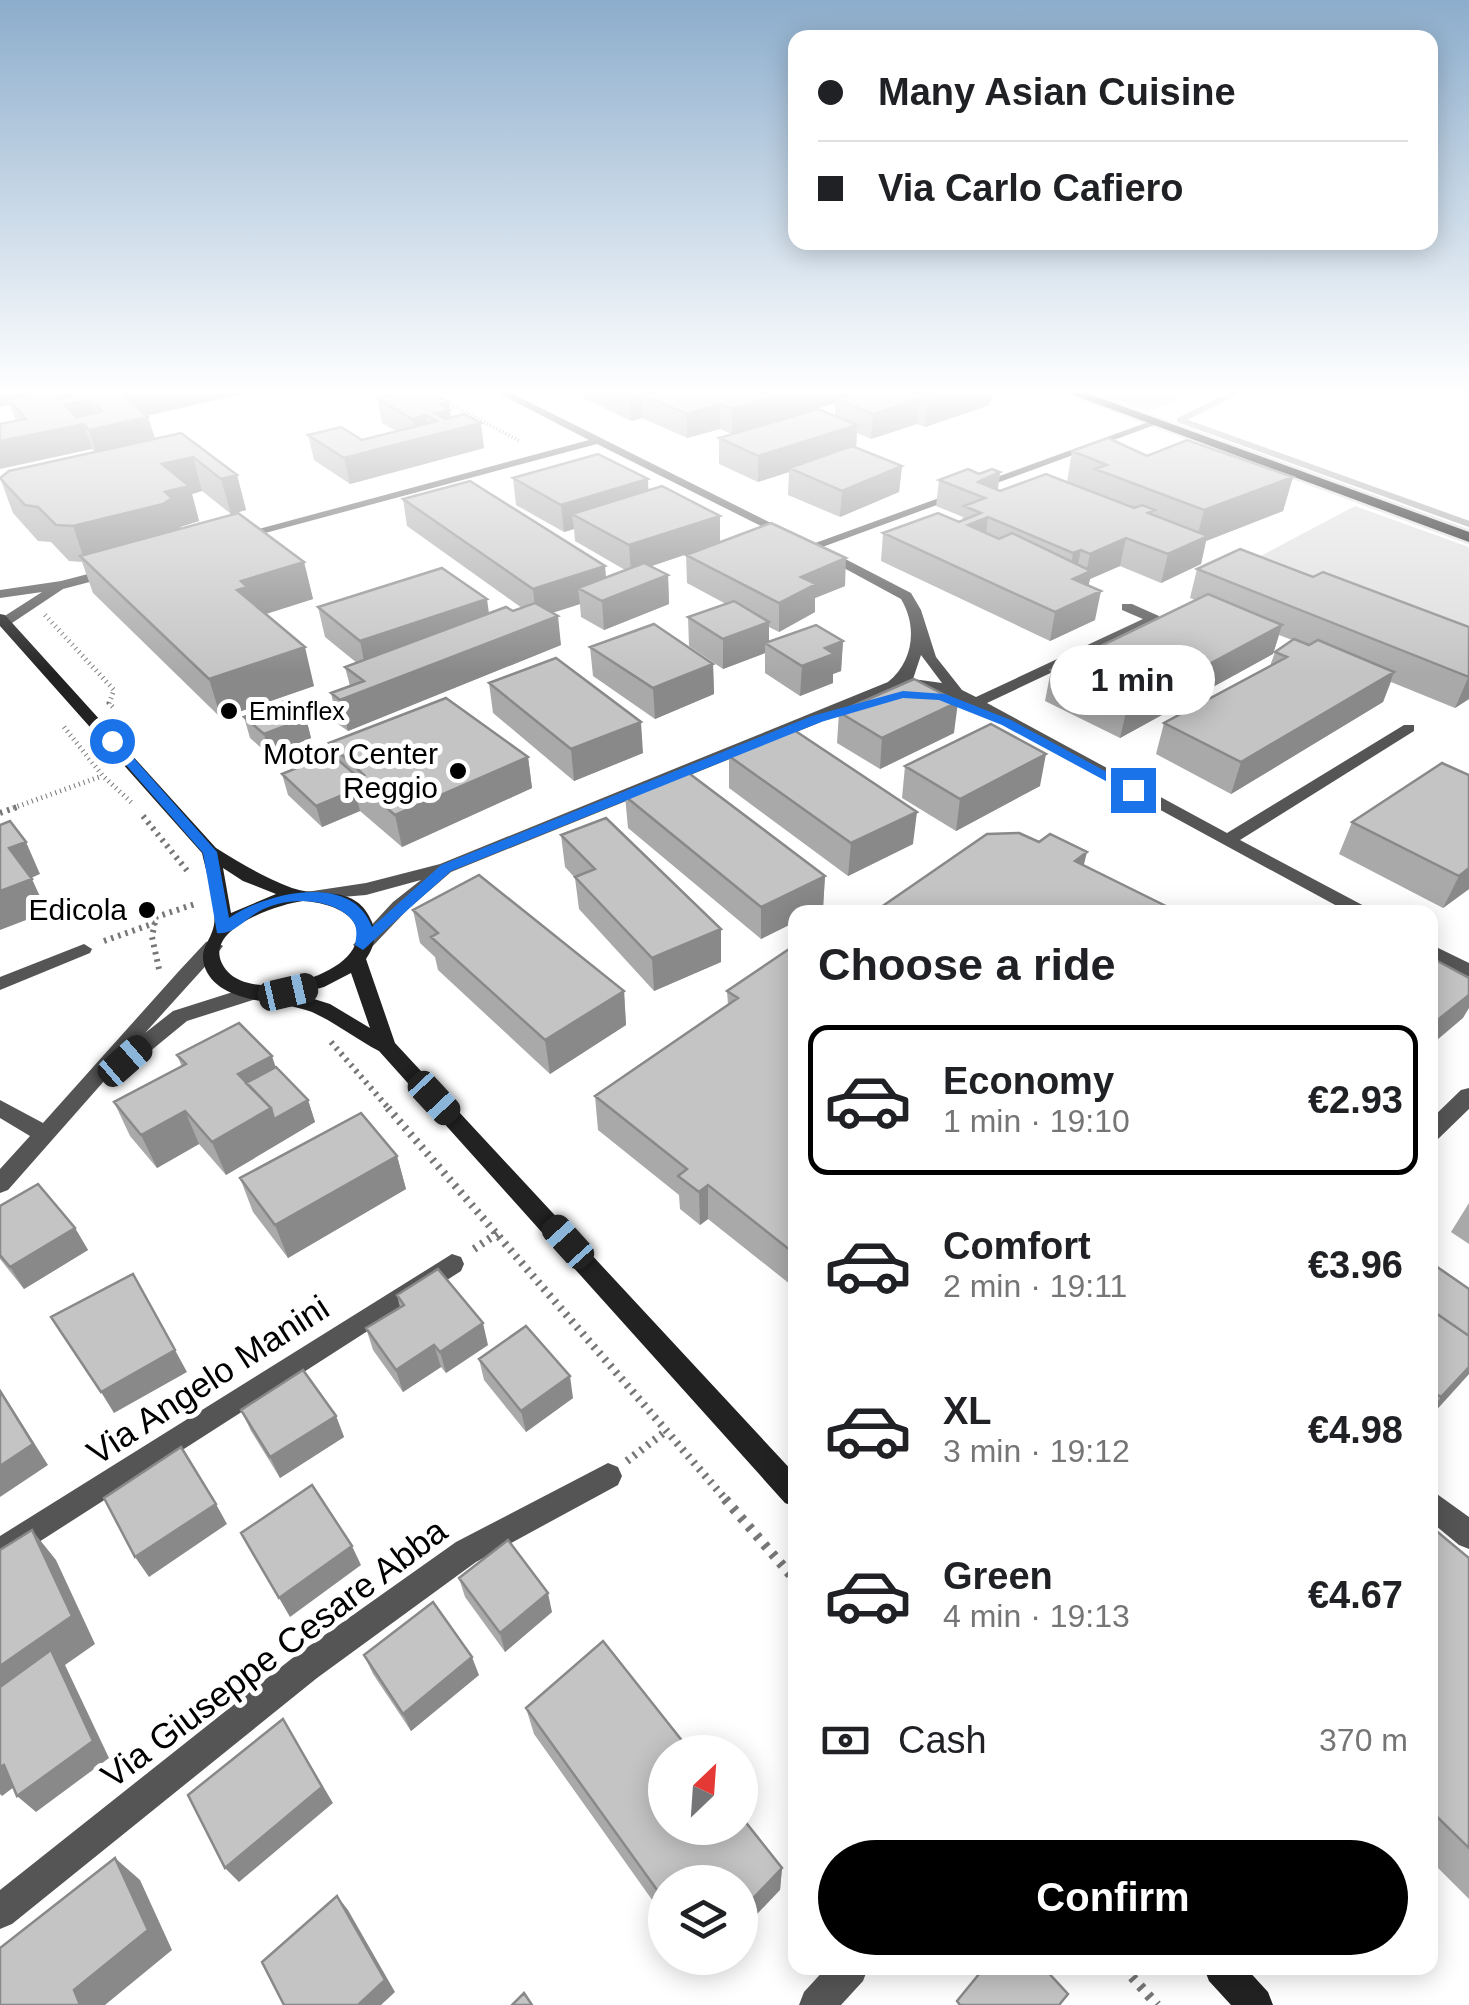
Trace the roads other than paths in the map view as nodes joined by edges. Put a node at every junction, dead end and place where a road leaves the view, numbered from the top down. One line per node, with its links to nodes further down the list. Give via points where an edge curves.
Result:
1 (425, 487): 6 (street)
2 (690, 487): 7 (street)
3 (978, 487): 7 (street)
4 (1330, 487): 5 (main road)
5 (1469, 537)
6 (229, 539)
7 (813, 546): 13 (street, via 906,596)
8 (118, 570): 9 (street)
9 (62, 585): 10 (street); 12 (street)
10 (0, 594)
11 (1127, 607): 16 (street, via 1154,620)
12 (2, 620): 21 (main road)
13 (920, 636): 14 (street, via 907,676); 15 (street)
14 (895, 683): 15 (street, via 928,682); 17 (street)
15 (956, 691): 16 (street)
16 (976, 702): 18 (street)
17 (816, 719): 18 (street, via 914,694 941,696); 22 (street)
18 (1006, 722): 20 (street)
19 (1409, 728): 20 (street)
20 (1228, 840): 24 (street)
21 (210, 852): 23 (main road, via 249,877); 25 (main road, via 220,890)
22 (446, 868): 23 (street); 27 (street)
23 (305, 896): 25 (main road, via 255,907); 27 (main road, via 333,899 361,917 366,930)
24 (1348, 905)
25 (218, 938): 31 (main road, via 212,957 219,975); 34 (street)
26 (84, 949): 30 (lane)
27 (360, 951): 31 (main road, via 328,979 288,992); 32 (main road)
28 (1438, 954): 29 (street)
29 (1469, 971)
30 (0, 984)
31 (261, 992): 32 (main road, via 328,1011); 34 (street, via 180,1016)
32 (386, 1046): 41 (main road)
33 (1469, 1096): 36 (street)
34 (80, 1100): 37 (street)
35 (0, 1108): 37 (street)
36 (1438, 1126)
37 (46, 1135): 38 (street)
38 (0, 1184)
39 (452, 1264): 44 (street, Via Angelo Manini)
40 (608, 1476): 45 (street, Via Giuseppe Cesare Abba, via 466,1552 306,1667)
41 (788, 1486)
42 (1438, 1510): 43 (street)
43 (1469, 1534)
44 (0, 1553)
45 (0, 1912)
46 (844, 1975): 49 (street)
47 (1228, 1975): 48 (main road)
48 (1251, 2003)
49 (817, 2005)

